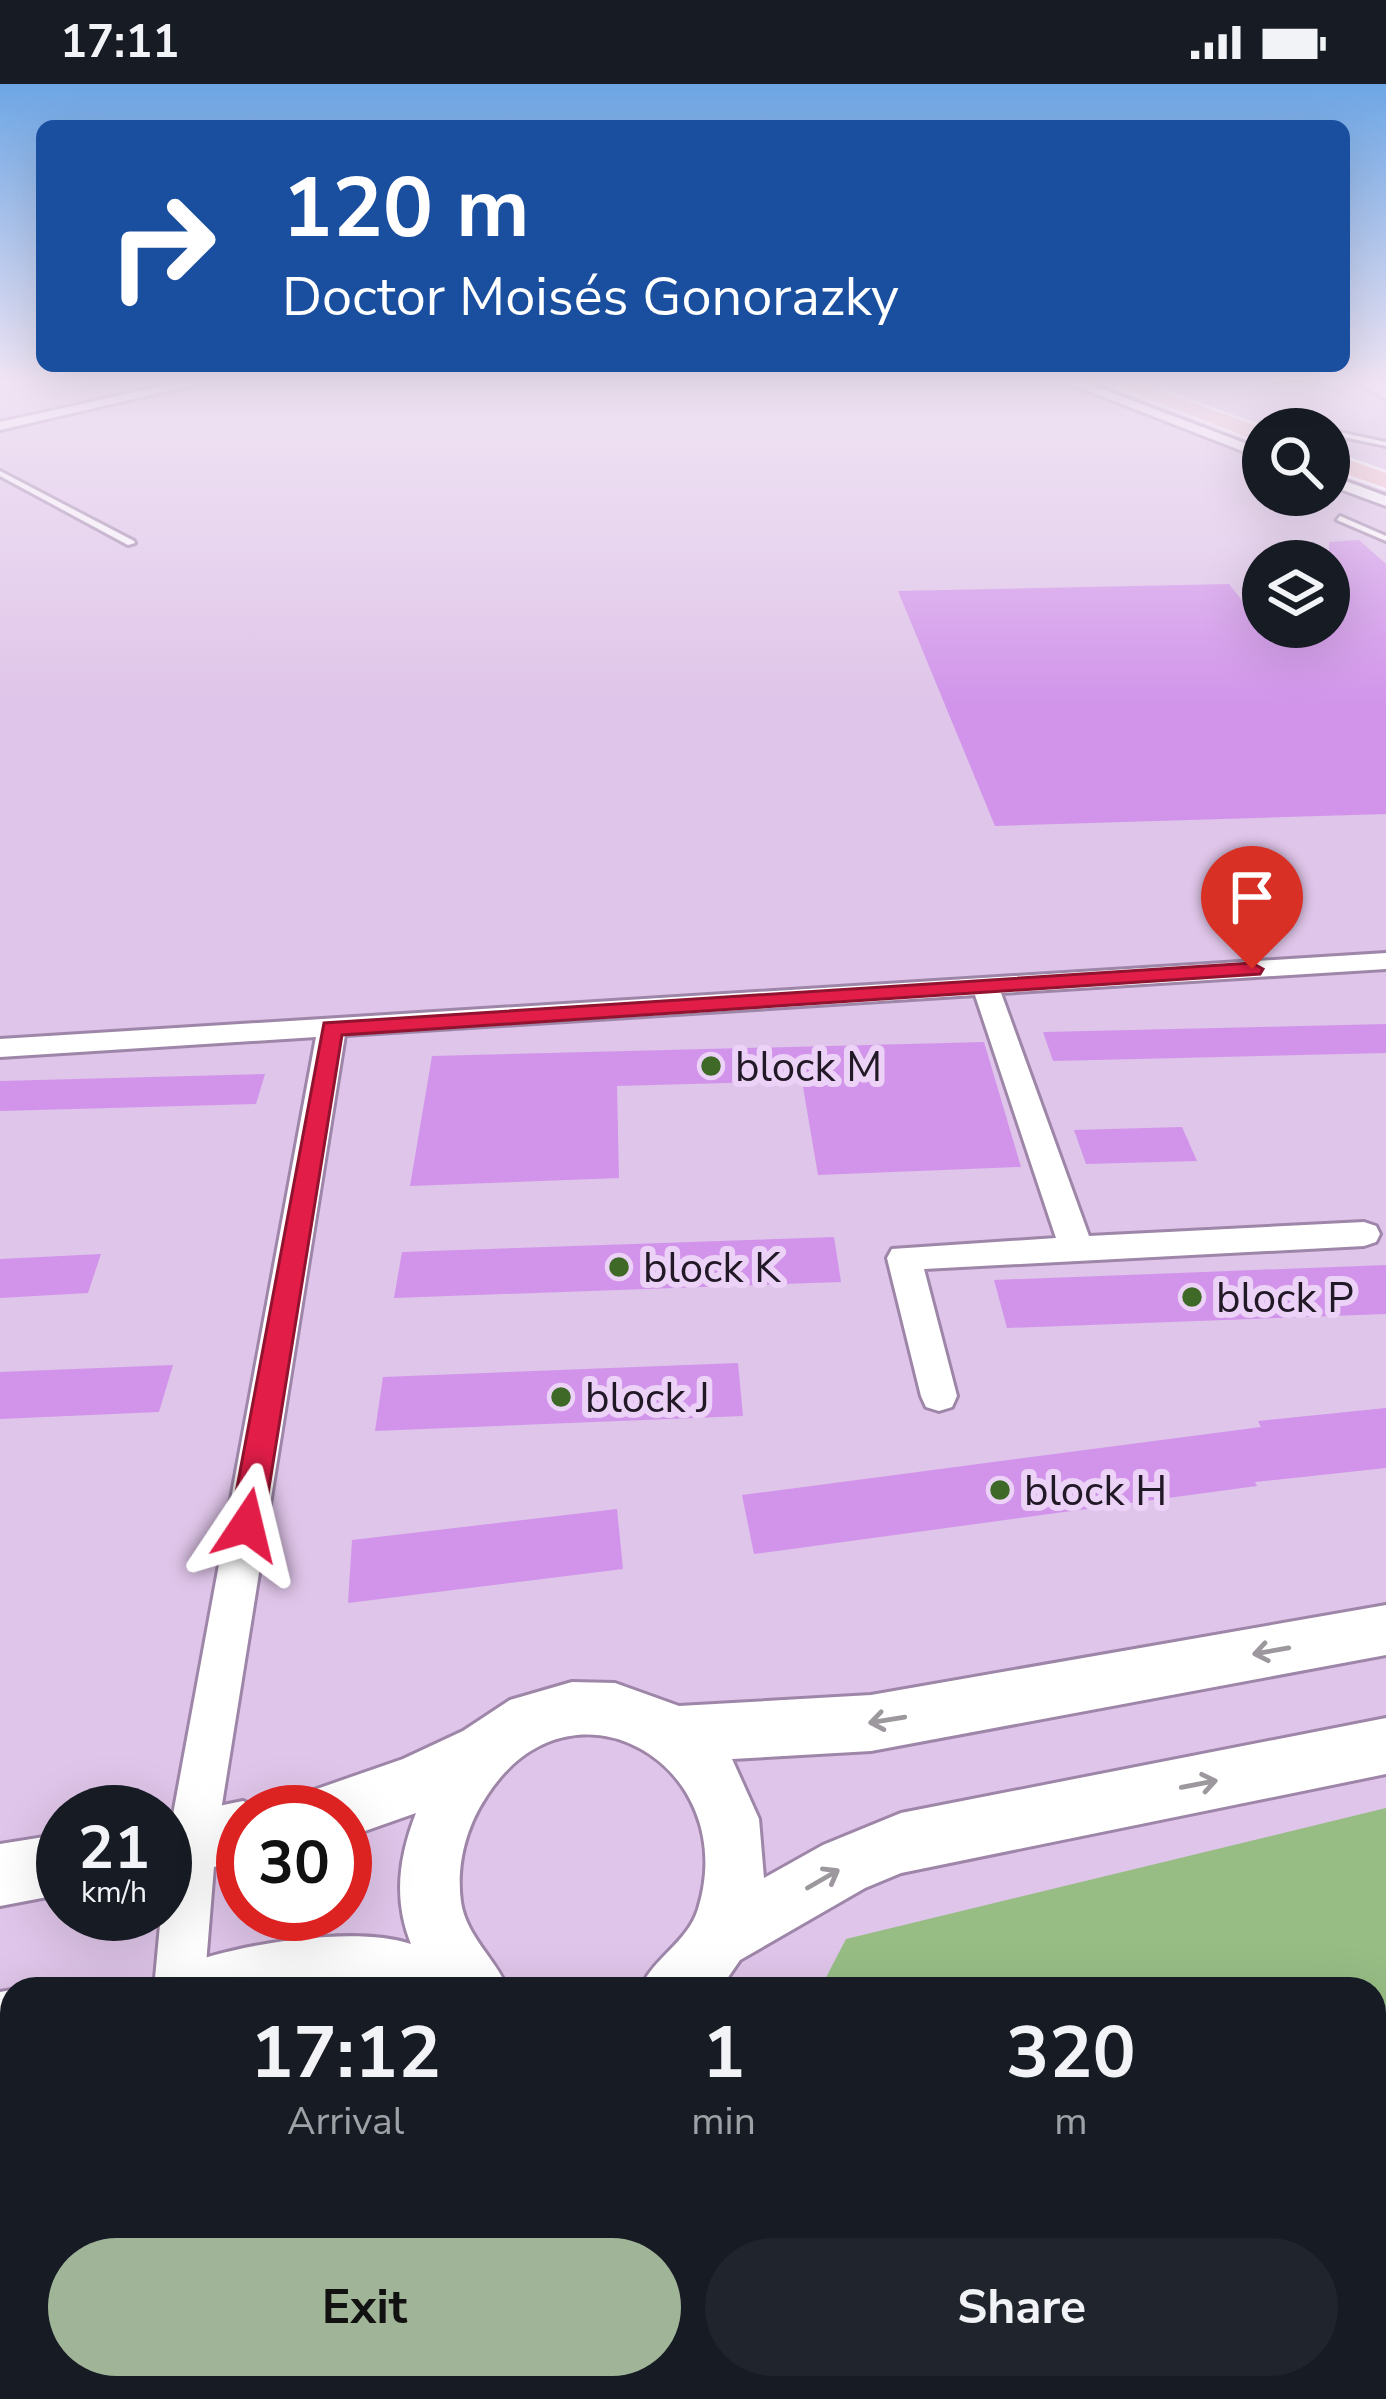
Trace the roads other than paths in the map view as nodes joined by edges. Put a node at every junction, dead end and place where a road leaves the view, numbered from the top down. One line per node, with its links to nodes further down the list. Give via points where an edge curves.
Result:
1 (28, 488): 6 (lane)
2 (1351, 488): 3 (street)
3 (1386, 501)
4 (1340, 518): 5 (lane)
5 (1386, 539)
6 (131, 543)
7 (1386, 961): 8 (street)
8 (985, 986): 9 (street); 12 (street)
9 (332, 1028): 10 (street); 19 (street)
10 (0, 1048)
11 (1364, 1234): 12 (street)
12 (1077, 1250): 13 (street, via 904,1258)
13 (939, 1396)
14 (1386, 1630): 15 (street, one-way to 15, via 871,1723)
15 (676, 1734): 17 (street, via 640,1714 596,1706 527,1720); 22 (street, via 720,1788 734,1840 732,1912)
16 (1386, 1746): 22 (street, one-way to 16, via 844,1866 901,1844)
17 (482, 1752): 18 (street); 26 (street, via 452,1791 430,1854 431,1915)
18 (372, 1796)
19 (200, 1840): 23 (street)
20 (36, 1869): 21 (street)
21 (0, 1875)
22 (698, 1971)
23 (181, 1977)
24 (278, 1977): 25 (street, via 388,1968)
25 (415, 1977)
26 (463, 1977)

